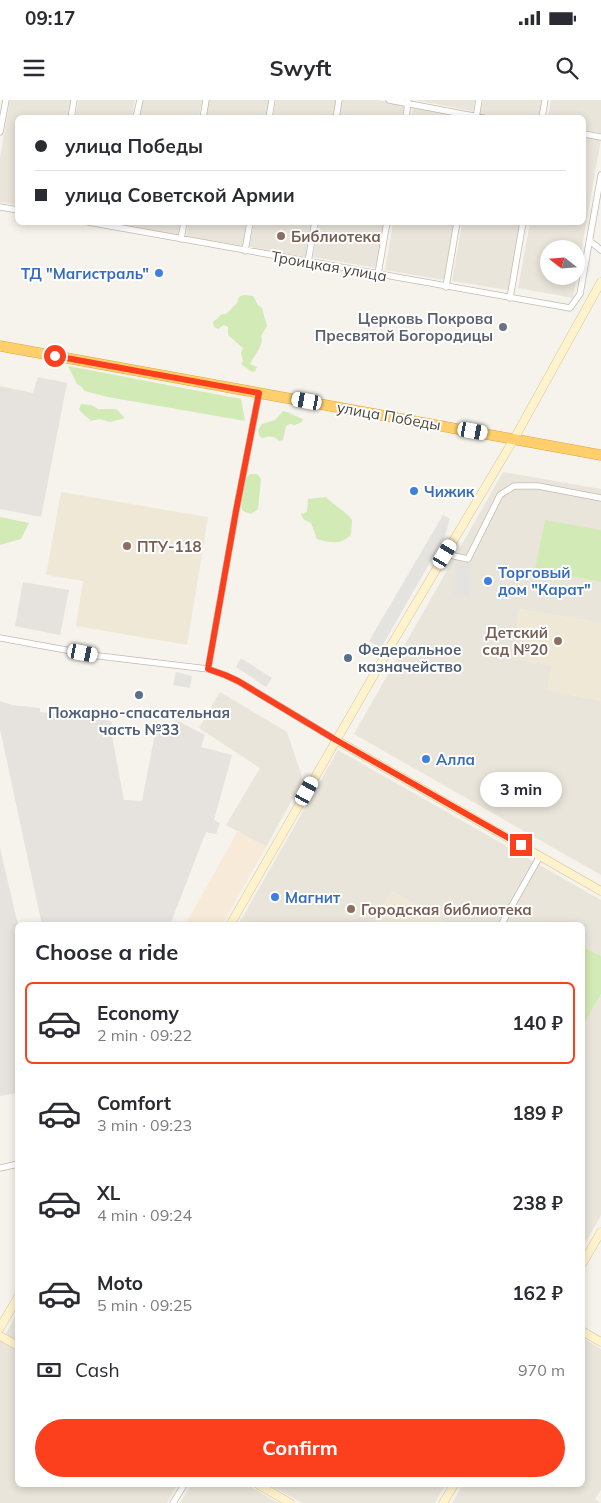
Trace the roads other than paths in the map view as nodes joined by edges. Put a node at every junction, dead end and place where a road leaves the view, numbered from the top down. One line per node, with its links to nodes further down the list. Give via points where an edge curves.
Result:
1 (6, 100): 20 (street)
2 (74, 100): 11 (street)
3 (140, 100): 12 (street)
4 (206, 100): 13 (street)
5 (272, 100): 14 (street)
6 (339, 100): 15 (street)
7 (389, 100): 10 (street)
8 (479, 100): 18 (street)
9 (545, 100): 19 (street)
10 (408, 102): 16 (street); 17 (street)
11 (72, 115)
12 (137, 115)
13 (204, 115)
14 (270, 115)
15 (336, 115)
16 (406, 115)
17 (467, 115)
18 (476, 115)
19 (542, 115)
20 (0, 132)
21 (586, 134): 22 (street)
22 (601, 138)
23 (601, 175): 34 (street)
24 (0, 207): 25 (street)
25 (15, 210)
26 (117, 225): 33 (street, Троицкая улица)
27 (183, 225): 33 (street)
28 (250, 225): 36 (street)
29 (314, 225): 37 (street)
30 (386, 225): 38 (street)
31 (457, 225): 40 (street)
32 (522, 225): 42 (street)
33 (181, 239): 36 (street, Троицкая улица)
34 (590, 241): 35 (street); 41 (street)
35 (601, 250)
36 (246, 251): 37 (street, Троицкая улица)
37 (308, 262): 38 (street, Троицкая улица)
38 (378, 274): 40 (street, Троицкая улица)
39 (601, 282): 43 (street)
40 (446, 286): 42 (street, Троицкая улица)
41 (580, 294): 42 (street, Троицкая улица, via 570,308); 43 (street)
42 (510, 298)
43 (592, 299): 46 (street)
44 (0, 346): 45 (highway, улица Победы)
45 (259, 393): 46 (highway, улица Победы); 51 (street)
46 (514, 439): 47 (highway, улица Победы); 49 (street)
47 (601, 455)
48 (601, 498): 49 (street, via 538,486 514,486 500,495 468,559)
49 (445, 554): 52 (street)
50 (0, 638): 51 (street, via 99,656)
51 (208, 669): 52 (street, via 238,681)
52 (336, 740): 53 (street); 55 (street)
53 (540, 856): 54 (street); 56 (street)
54 (601, 891)
55 (232, 922)
56 (503, 922)
57 (15, 1165): 58 (street)
58 (0, 1168)
59 (601, 1233): 60 (street)
60 (585, 1259)
61 (15, 1302): 62 (street)
62 (0, 1328)
63 (585, 1333): 65 (street)
64 (0, 1336): 66 (street)
65 (601, 1342)
66 (15, 1344)
67 (183, 1487): 70 (street)
68 (262, 1487): 71 (street)
69 (453, 1487): 72 (street)
70 (173, 1503)
71 (290, 1503)
72 (443, 1503)

